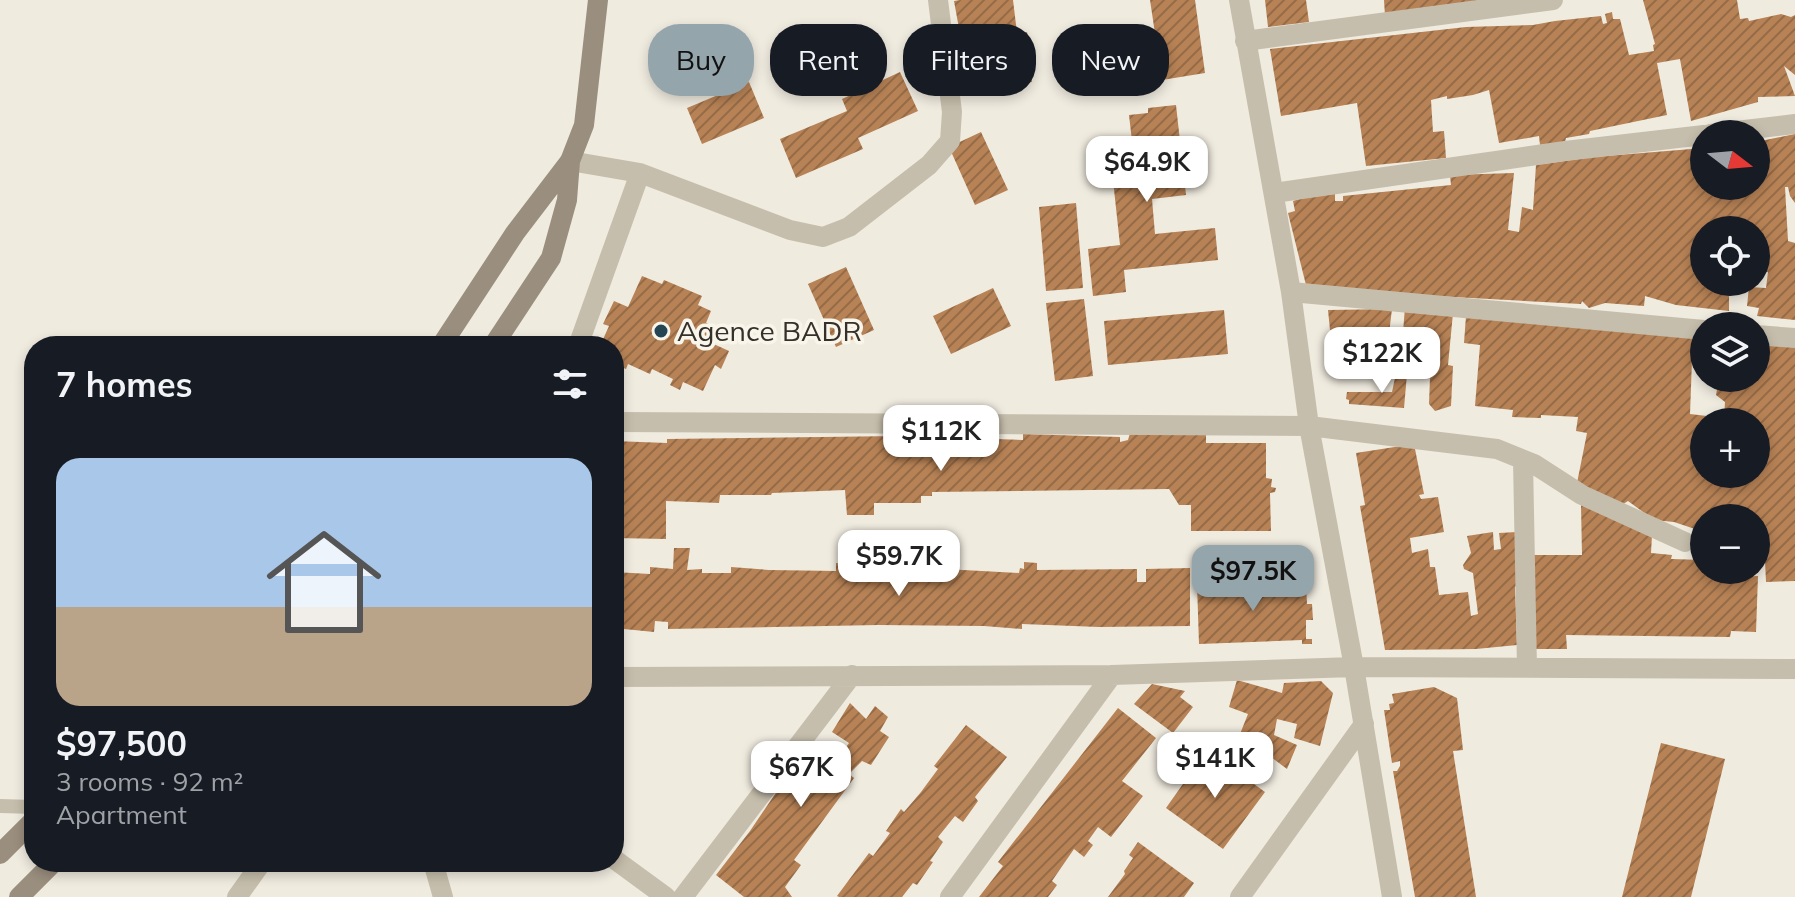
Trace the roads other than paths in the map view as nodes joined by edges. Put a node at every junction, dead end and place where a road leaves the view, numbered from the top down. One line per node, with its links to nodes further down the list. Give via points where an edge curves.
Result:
1 (598, 0): 9 (main road, via 584,125)
2 (938, 0): 10 (street, via 952,112 950,141 929,165 849,227 823,237 790,230)
3 (1239, 0): 5 (street)
4 (1553, 0): 5 (street)
5 (1245, 41): 11 (street)
6 (1795, 124): 7 (street)
7 (1770, 127)
8 (1690, 137): 11 (street)
9 (570, 161): 10 (street); 14 (main road); 15 (main road, via 567,200 551,258)
10 (640, 173): 16 (street)
11 (1274, 193): 12 (street)
12 (1291, 292): 13 (street); 20 (street)
13 (1690, 329)
14 (448, 336)
15 (500, 336)
16 (582, 336)
17 (1770, 336): 18 (street)
18 (1795, 338)
19 (624, 422): 20 (street)
20 (1309, 426): 21 (street, via 1497,449); 23 (street)
21 (1523, 460): 22 (street, via 1582,495); 24 (street)
22 (1685, 542)
23 (1354, 667): 24 (street); 27 (street); 29 (street)
24 (1527, 668): 25 (street)
25 (1795, 669)
26 (852, 675): 27 (street); 28 (street); 42 (street)
27 (1112, 675): 43 (street)
28 (624, 677)
29 (1364, 724): 44 (street); 45 (street)
30 (0, 806): 31 (lane)
31 (24, 807)
32 (24, 830): 33 (main road)
33 (0, 854)
34 (624, 866): 41 (street)
35 (44, 872): 38 (main road)
36 (255, 872): 39 (street)
37 (436, 872): 40 (street)
38 (19, 897)
39 (237, 897)
40 (443, 897)
41 (666, 897)
42 (683, 897)
43 (950, 897)
44 (1240, 897)
45 (1392, 897)

